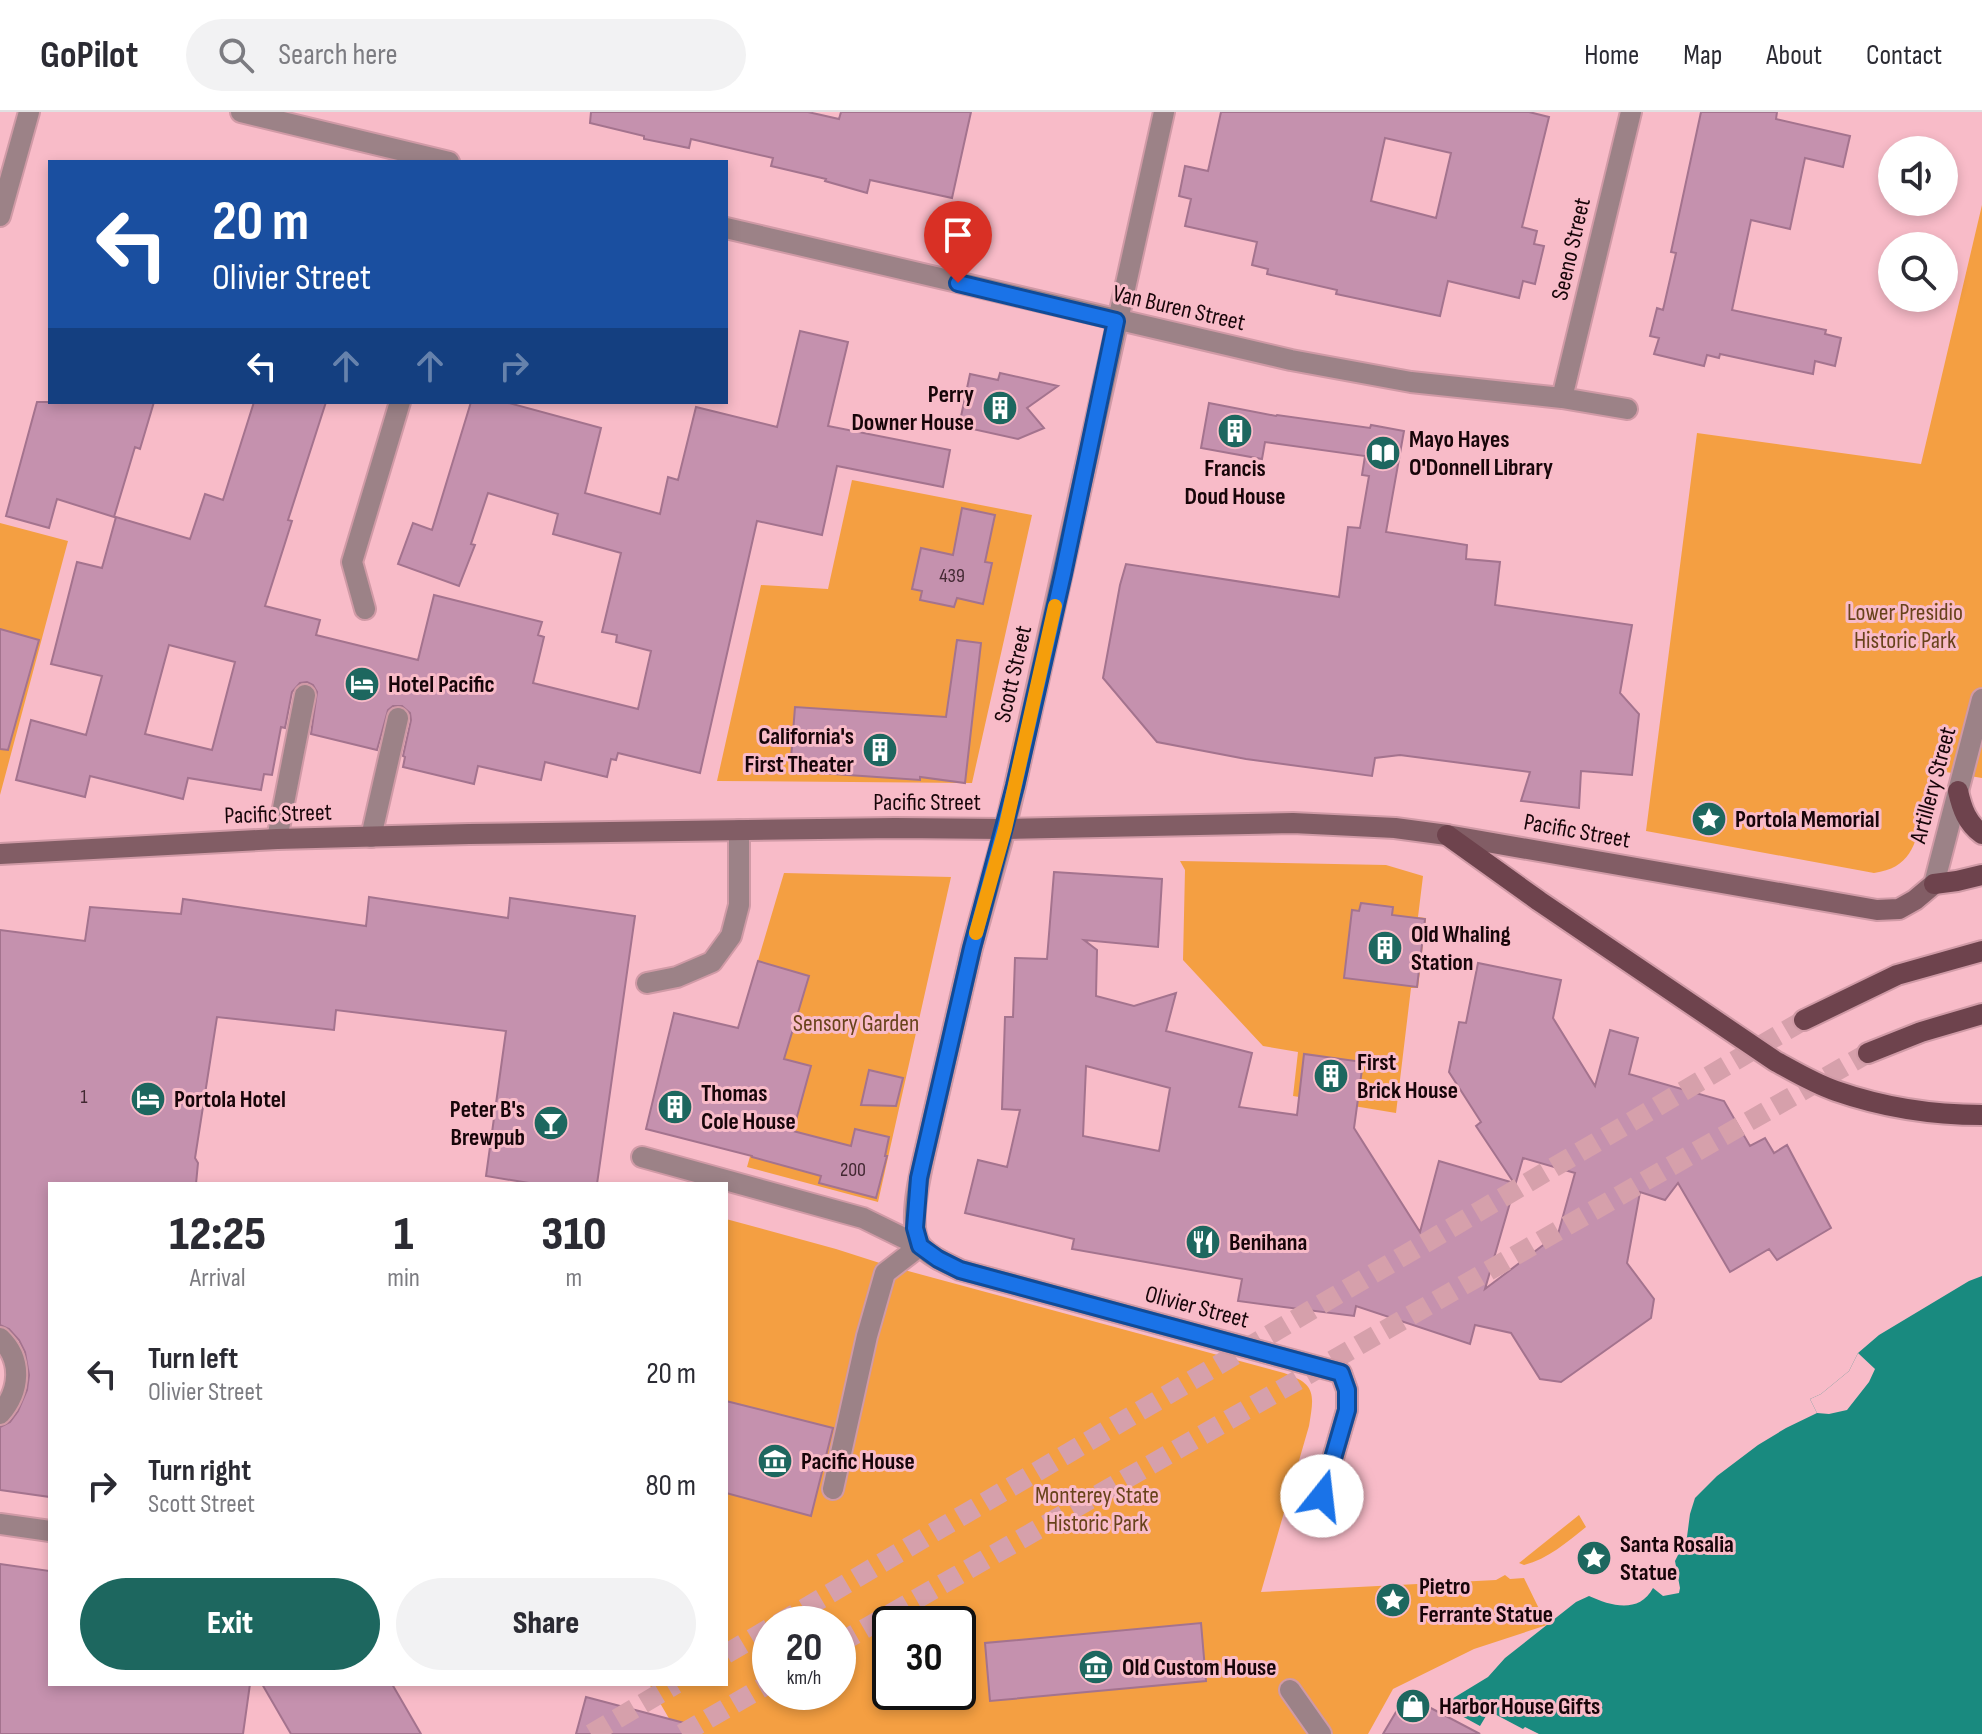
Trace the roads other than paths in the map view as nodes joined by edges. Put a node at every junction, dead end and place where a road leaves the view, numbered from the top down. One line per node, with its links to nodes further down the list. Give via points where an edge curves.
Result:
1 (29, 112): 6 (street)
2 (241, 112): 5 (street)
3 (1164, 112): 8 (street, Scott Street)
4 (1631, 112): 9 (street, Seeno Street)
5 (441, 160)
6 (0, 216)
7 (728, 228): 8 (street, Van Buren Street)
8 (1116, 321): 9 (street, Van Buren Street, via 1364,375); 17 (street, Scott Street)
9 (1562, 398): 11 (street, Van Buren Street)
10 (399, 404): 12 (street, via 352,562)
11 (1627, 409)
12 (365, 609)
13 (305, 695): 22 (street)
14 (1982, 699): 16 (street, Artillery Street)
15 (398, 718): 21 (street)
16 (1958, 791): 19 (main road, via 1963,811); 25 (street, Artillery Street)
17 (1005, 829): 18 (main road, Pacific Street); 20 (main road, Pacific Street, via 1293,823); 33 (street, Scott Street, via 919,1178 915,1228)
18 (739, 830): 21 (main road, Pacific Street); 27 (street, via 739,905 731,936 712,962)
19 (1982, 834)
20 (1447, 835): 25 (main road, Pacific Street, via 1877,910 1899,909); 31 (main road, via 1576,927 1807,1078 1872,1102)
21 (371, 837): 22 (main road, Pacific Street)
22 (277, 839): 23 (main road, Pacific Street)
23 (0, 854)
24 (1982, 875): 25 (main road)
25 (1934, 884)
26 (1982, 951): 29 (main road, via 1897,975)
27 (647, 983)
28 (1982, 1014): 30 (main road)
29 (1804, 1020)
30 (1868, 1053)
31 (1982, 1115)
32 (642, 1157): 33 (street, via 863,1218)
33 (920, 1246): 36 (street, via 885,1273); 37 (street, Olivier Street, via 960,1270 1341,1373 1347,1410)
34 (0, 1338): 35 (street, via 12,1353 17,1383)
35 (0, 1414)
36 (833, 1489)
37 (1322, 1496)
38 (0, 1524): 39 (street)
39 (48, 1531)
40 (1290, 1690): 41 (street)
41 (1321, 1734)

